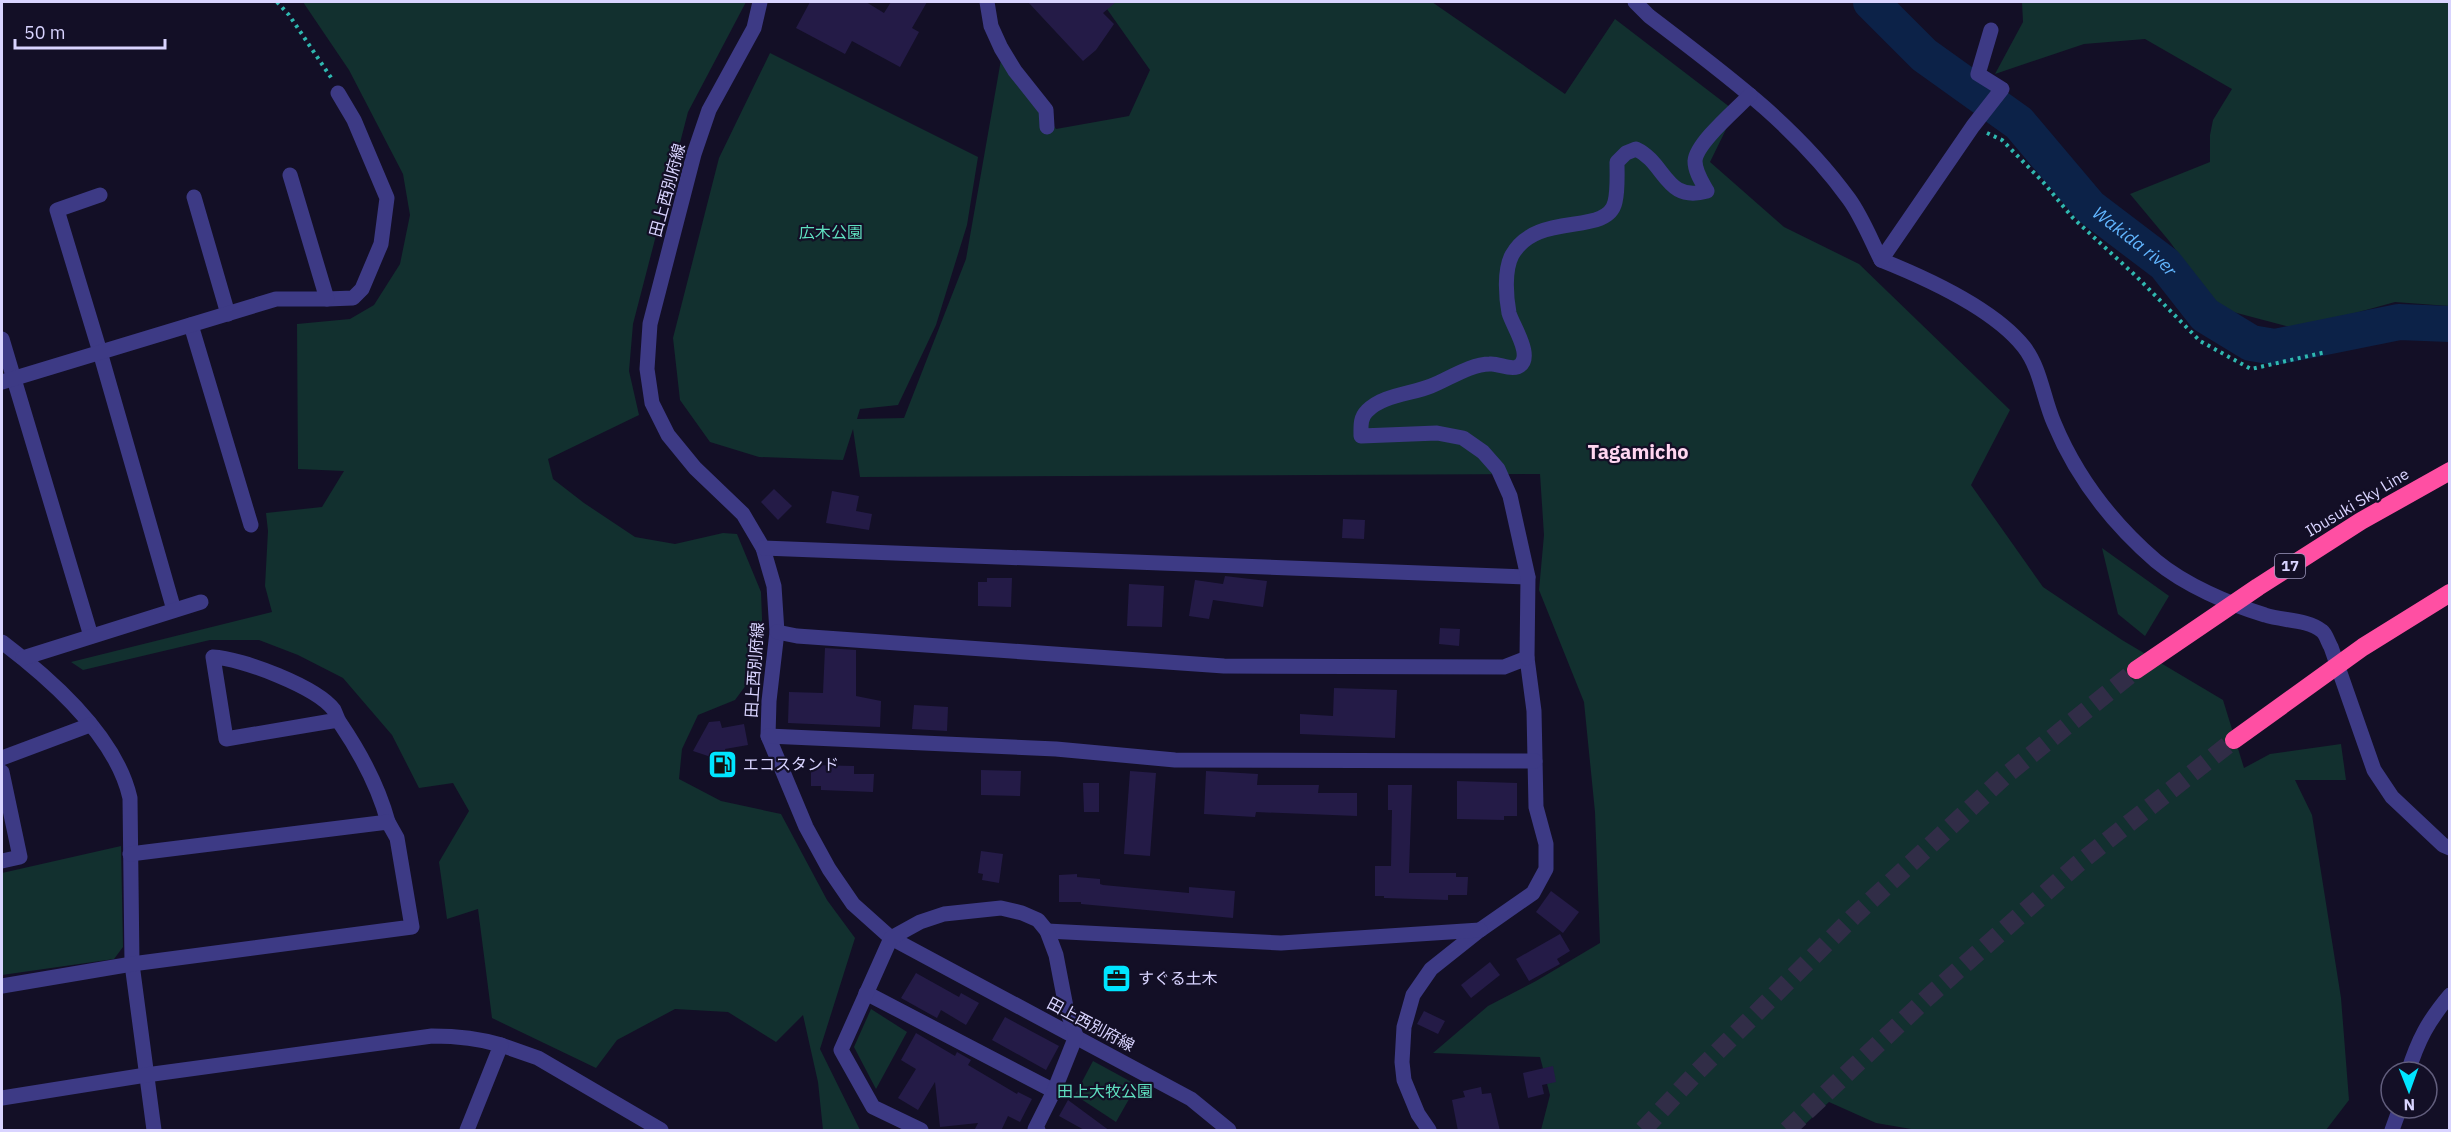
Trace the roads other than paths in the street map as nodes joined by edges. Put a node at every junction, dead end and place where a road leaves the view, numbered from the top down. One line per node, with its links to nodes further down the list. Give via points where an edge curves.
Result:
1 (760, 2): 20 (street, 田上西別府線, via 754,28 709,110 694,154 650,324 647,369 652,403 668,435 695,468 743,514)
2 (987, 2): 7 (street, via 1000,48 1046,110)
3 (1635, 2): 6 (street)
4 (1991, 30): 11 (street, via 1978,74 2001,89)
5 (338, 93): 12 (street, via 354,120 387,198 381,244 362,289 353,298)
6 (1750, 95): 11 (street, via 1810,151 1850,201); 21 (street, via 1700,147 1695,160 1697,175 1707,191 1695,195 1673,188 1648,155 1636,149 1617,162 1614,204 1609,214 1599,220 1536,231 1511,255 1507,272 1508,311 1523,344 1520,365 1515,368 1490,364 1464,371 1375,405 1361,421 1361,436 1437,433 1463,438 1483,452 1498,469 1510,496)
7 (1047, 127)
8 (290, 175): 12 (street)
9 (100, 195): 16 (street, via 57,210)
10 (194, 197): 13 (street)
11 (1881, 260): 39 (street, via 1924,278 1983,312 2025,347 2036,365 2053,422 2099,502 2158,562 2193,586 2323,632 2374,770 2392,797)
12 (327, 298): 13 (street, via 276,299)
13 (228, 314): 14 (street)
14 (191, 325): 16 (street); 19 (street)
15 (2, 339): 17 (street)
16 (100, 352): 17 (street); 24 (street)
17 (8, 380): 26 (street)
18 (2450, 471): 30 (highway, Ibusuki Sky Line / 17, via 2351,527)
19 (250, 525)
20 (763, 548): 21 (street); 25 (street, 田上西別府線, via 774,586)
21 (1528, 578): 29 (street)
22 (2450, 593): 34 (highway, via 2363,647)
23 (201, 602): 24 (street)
24 (174, 610): 26 (street)
25 (777, 632): 29 (street, via 1224,666 1504,667); 33 (street, 田上西別府線)
26 (91, 636): 28 (street)
27 (2, 642): 28 (street)
28 (23, 658): 32 (street)
29 (1527, 658): 36 (street)
30 (2136, 670)
31 (338, 720): 31 (street, via 334,711 314,694 256,666 213,657 226,739); 38 (street, via 380,794)
32 (90, 725): 35 (street); 40 (street, via 125,778 130,798)
33 (768, 736): 36 (street, via 1056,748 1175,760); 44 (street, 田上西別府線, via 806,827 829,869 853,904)
34 (2234, 740)
35 (2, 758)
36 (1535, 760): 43 (street, via 1536,807 1546,844 1546,869 1533,893)
37 (2, 771): 41 (street, via 20,857)
38 (388, 822): 40 (street); 45 (street, via 397,838 412,927)
39 (2450, 848)
40 (130, 854): 45 (street)
41 (2, 861)
42 (1047, 930): 43 (street, via 1281,943); 44 (street, via 1038,920 1001,908 944,914); 49 (street)
43 (1480, 930): 61 (street, via 1431,969 1413,995 1404,1027 1404,1080)
44 (891, 938): 47 (street); 49 (street, 田上西別府線)
45 (132, 964): 46 (street); 52 (street)
46 (2, 987)
47 (866, 993): 53 (street); 59 (street, via 841,1050 873,1107)
48 (2450, 995): 51 (street, via 2430,1018)
49 (1076, 1036): 53 (street); 60 (street, 田上西別府線, via 1191,1100)
50 (501, 1046): 52 (street, via 478,1038 432,1036); 57 (street); 58 (street, via 538,1058)
51 (2412, 1060)
52 (147, 1075): 54 (street); 56 (street)
53 (1054, 1091): 55 (street)
54 (2, 1098)
55 (1035, 1130)
56 (154, 1131)
57 (467, 1131)
58 (661, 1131)
59 (921, 1131)
60 (1229, 1131)
61 (1429, 1131)

